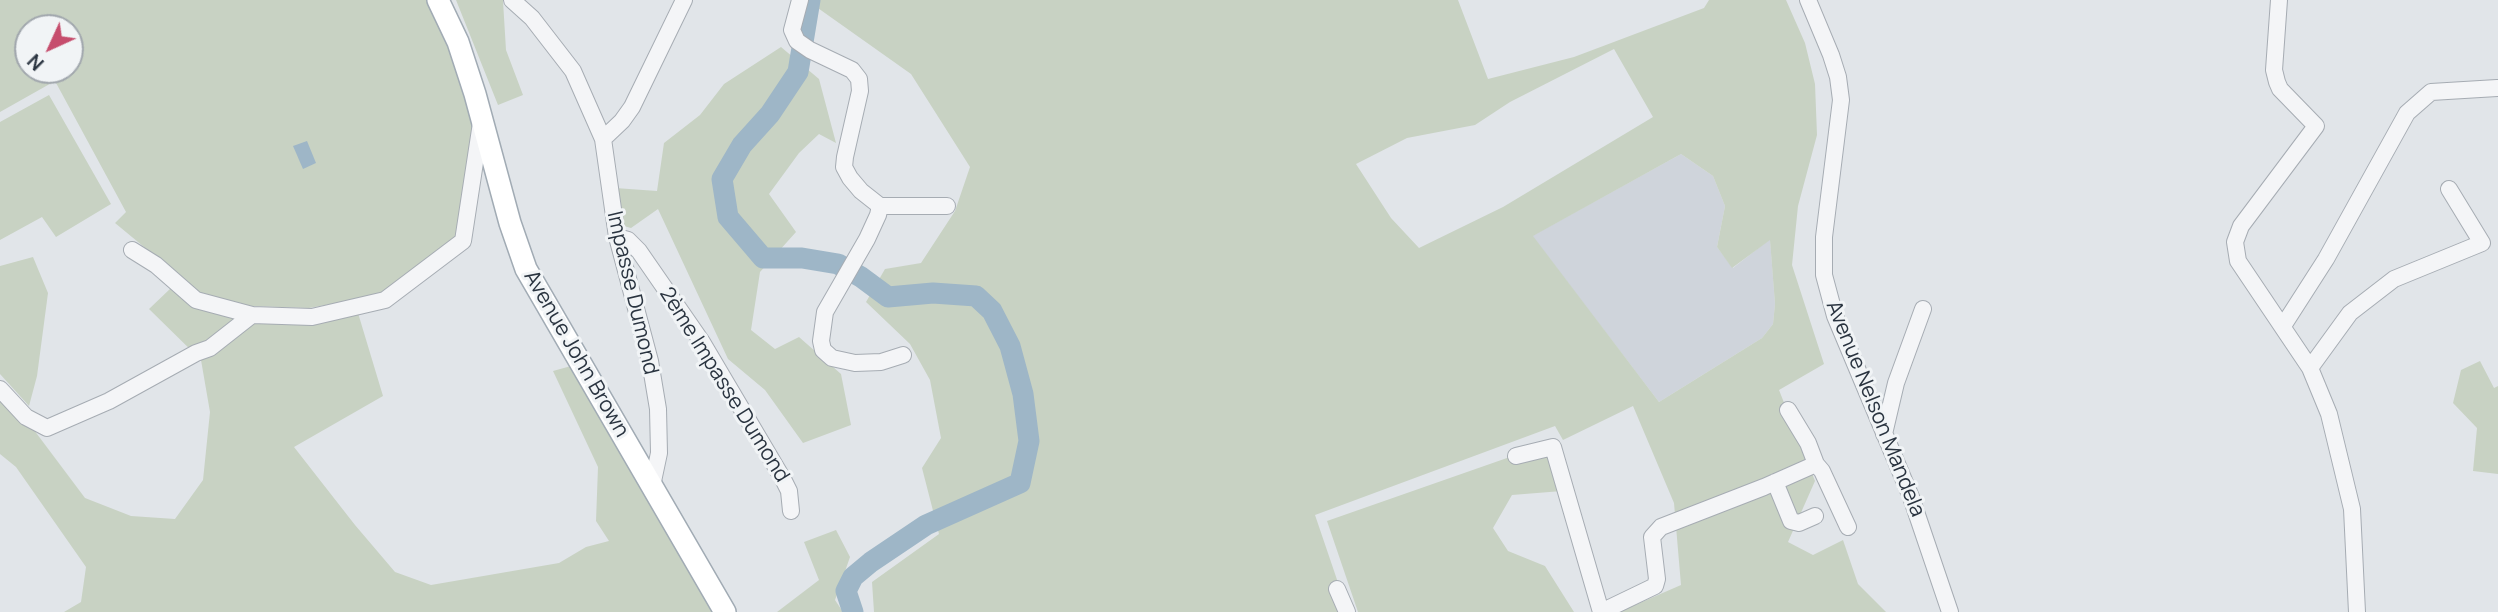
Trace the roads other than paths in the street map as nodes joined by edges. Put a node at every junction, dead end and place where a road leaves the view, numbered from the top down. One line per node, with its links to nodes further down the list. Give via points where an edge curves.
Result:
1 (438, 0): 8 (main road, Avenue John Brown, via 458,42)
2 (684, 0): 9 (street, via 632,107)
3 (800, 0): 11 (street, via 792,30 803,45 852,70 859,79 844,167 860,191)
4 (1808, 0): 23 (street, Avenue Nelson Mandela, via 1831,55 1841,100 1824,237 1824,275 1835,316)
5 (2279, 0): 18 (street, via 2277,82 2316,126 2241,226 2235,242 2238,261)
6 (513, 2): 9 (street, Impasse Dumond, via 532,18 573,71)
7 (2497, 88): 18 (street, via 2431,92 2407,113)
8 (482, 117): 17 (street, via 463,241 365,311 312,317); 27 (main road, Avenue John Brown, via 526,270)
9 (603, 139): 13 (street, Impasse Dumond)
10 (2449, 189): 14 (street)
11 (880, 205): 12 (street); 19 (street, via 825,312 821,341 823,350 843,361 867,364)
12 (947, 206)
13 (617, 237): 27 (street, Impasse Dumond, via 658,409 659,453); 28 (street, 2ème Impasse Dumond, via 639,251 702,342 783,479)
14 (2490, 241): 20 (street, via 2394,279 2350,313)
15 (132, 250): 17 (street, via 195,300)
16 (1923, 309): 23 (street, via 1896,383)
17 (252, 315): 21 (street, via 210,348 47,428 26,416)
18 (2283, 326): 20 (street)
19 (903, 355)
20 (2310, 368): 36 (street, via 2329,414 2352,509)
21 (0, 389)
22 (1788, 410): 25 (street)
23 (1884, 434): 32 (street, Avenue Nelson Mandela)
24 (1516, 456): 26 (street, via 1553,447 1601,612 1655,586 1652,537 1661,527)
25 (1816, 464): 26 (street); 30 (street)
26 (1775, 482): 29 (street, via 1791,521 1799,523)
27 (652, 485): 33 (main road, Avenue John Brown)
28 (791, 511)
29 (1815, 516)
30 (1848, 527)
31 (1337, 589): 34 (street)
32 (1948, 604): 35 (street)
33 (725, 612)
34 (1347, 612)
35 (1939, 612)
36 (2357, 612)

